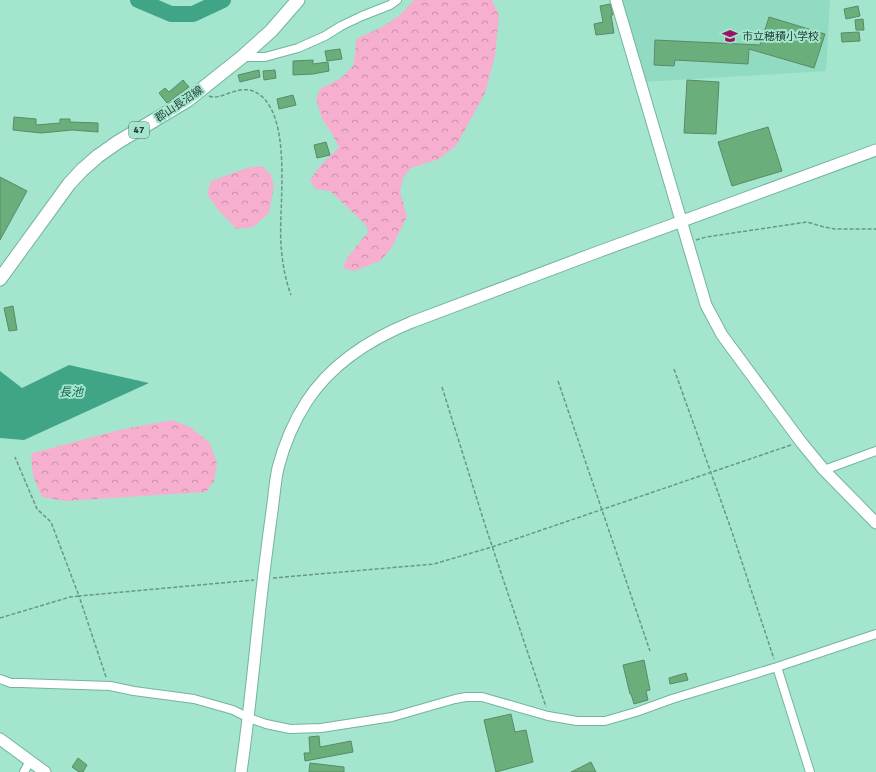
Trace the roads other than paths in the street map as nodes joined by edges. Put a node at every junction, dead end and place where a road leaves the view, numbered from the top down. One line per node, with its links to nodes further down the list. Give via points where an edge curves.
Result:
1 (298, 0): 4 (main road, 郡山長沼線 / 47, via 271,31)
2 (397, 0): 4 (street, via 298,48 266,57)
3 (616, 0): 6 (street)
4 (242, 57): 7 (main road, 郡山長沼線 / 47, via 188,100 118,142 82,170)
5 (876, 150): 6 (street)
6 (681, 222): 9 (street, via 706,305 722,335); 14 (street, via 412,322 350,355 324,379 307,400 290,434 278,469 263,579)
7 (0, 279)
8 (876, 451): 9 (street)
9 (824, 470): 10 (street)
10 (876, 523)
11 (876, 634): 12 (street)
12 (777, 667): 14 (street, via 605,721 577,721 548,716 482,697 455,699 392,717 321,728 290,729); 20 (street)
13 (0, 679): 14 (street, via 21,684 110,686 194,699 233,710)
14 (249, 718): 19 (street)
15 (0, 739): 16 (street)
16 (30, 761): 17 (street); 18 (street)
17 (24, 772)
18 (45, 772)
19 (241, 772)
20 (810, 772)

